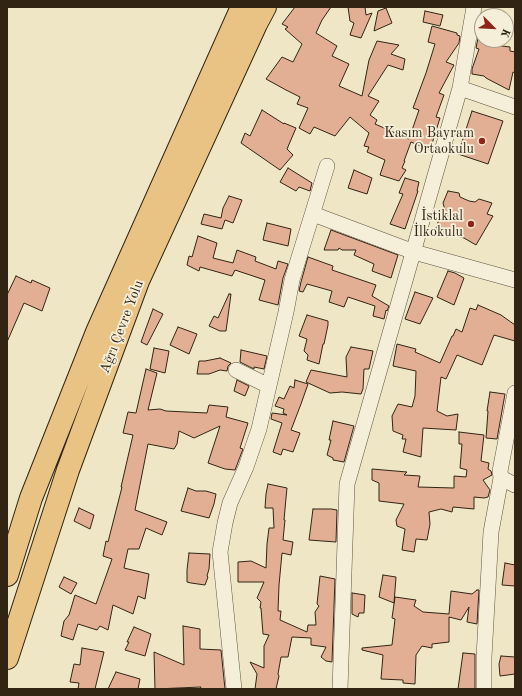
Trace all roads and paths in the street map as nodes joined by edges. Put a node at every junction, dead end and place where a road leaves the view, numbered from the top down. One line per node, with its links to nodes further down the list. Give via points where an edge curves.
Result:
1 (242, 7): 15 (highway, Ağrı Çevre Yolu, via 97,332 31,498)
2 (265, 7): 16 (highway, Ağrı Çevre Yolu, via 138,280 68,470)
3 (474, 7): 4 (street)
4 (460, 88): 5 (street); 8 (street)
5 (515, 107)
6 (328, 166): 7 (street)
7 (313, 214): 8 (street); 11 (street, via 292,280)
8 (414, 252): 9 (street); 18 (street, via 347,484)
9 (515, 280)
10 (236, 370): 11 (street)
11 (269, 386): 17 (street, via 259,429 230,503 220,552)
12 (515, 393): 13 (street, via 500,471)
13 (501, 478): 14 (street); 19 (street, via 491,532)
14 (515, 485)
15 (7, 575)
16 (7, 658)
17 (234, 689)
18 (340, 689)
19 (484, 689)

